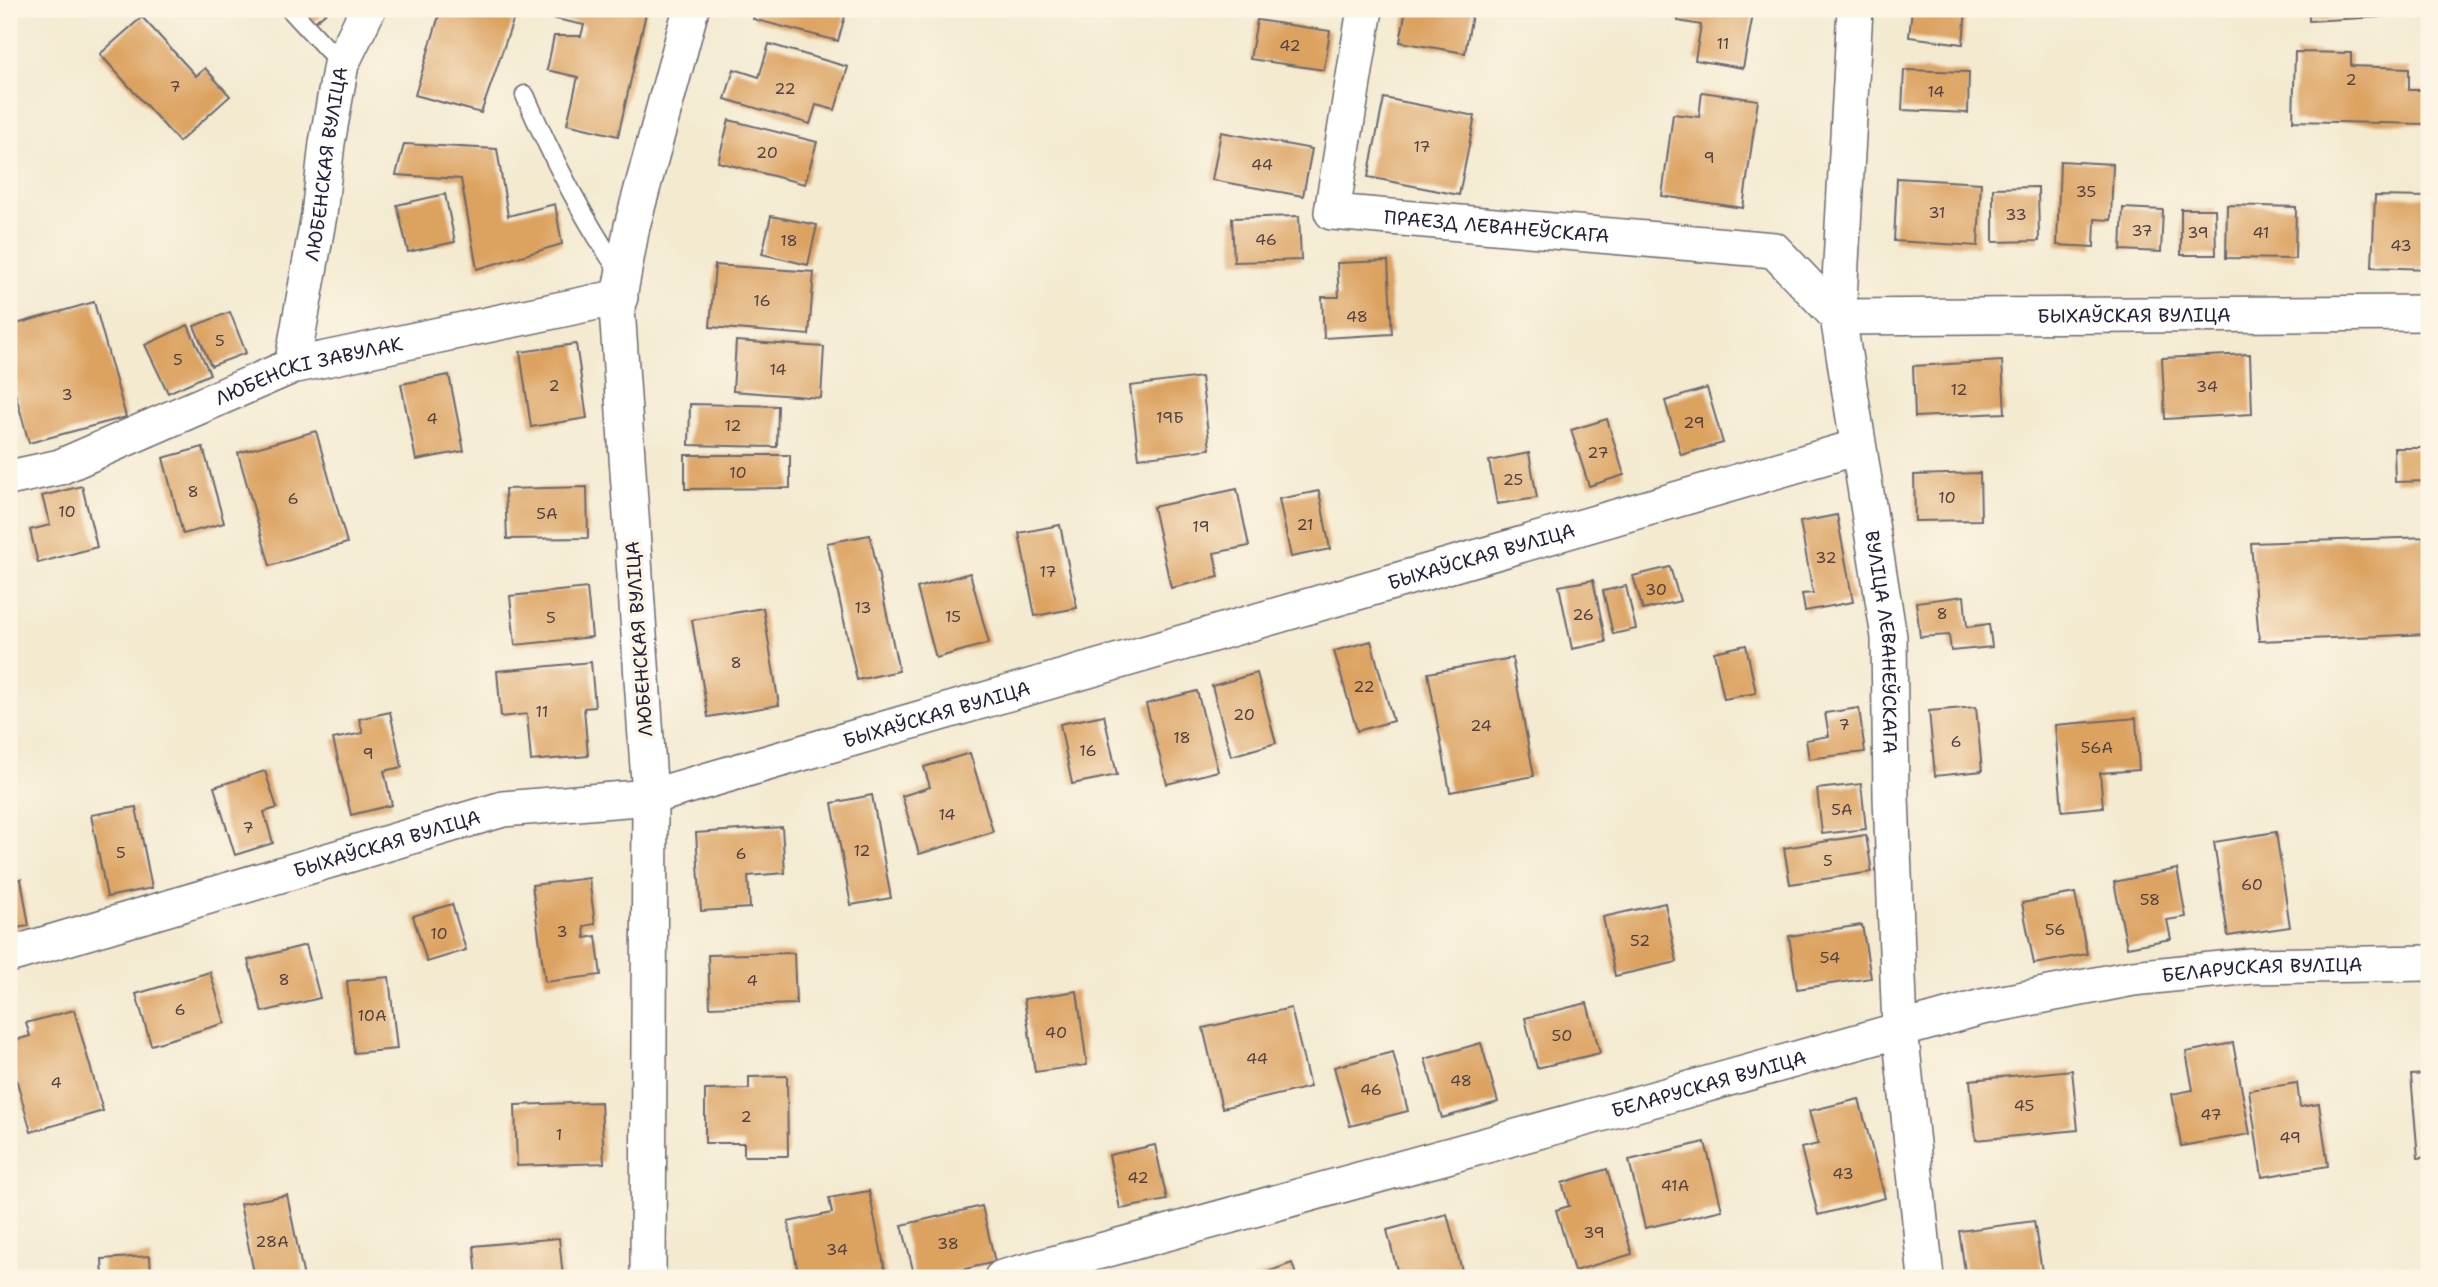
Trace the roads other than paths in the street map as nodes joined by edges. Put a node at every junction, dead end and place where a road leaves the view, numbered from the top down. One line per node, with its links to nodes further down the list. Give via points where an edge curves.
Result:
1 (290, 9): 6 (lane)
2 (368, 9): 6 (street, ЛЮБЕНСКАЯ ВУЛІЦА)
3 (691, 9): 8 (street, ЛЮБЕНСКАЯ ВУЛІЦА, via 632,226)
4 (1365, 9): 10 (street, ПРАЕЗД ЛЕВАНЕЎСКАГА, via 1332,212 1774,250)
5 (1854, 9): 10 (street, ВУЛІЦА ЛЕВАНЕЎСКАГА)
6 (341, 64): 11 (street, ЛЮБЕНСКАЯ ВУЛІЦА)
7 (525, 95): 8 (lane, via 551,155)
8 (622, 287): 11 (street, ЛЮБЕНСКІ ЗАВУЛАК); 14 (street, ЛЮБЕНСКАЯ ВУЛІЦА, via 617,308)
9 (2429, 313): 10 (street, БЫХАЎСКАЯ ВУЛІЦА)
10 (1838, 317): 12 (street, ВУЛІЦА ЛЕВАНЕЎСКАГА)
11 (292, 366): 13 (street, ЛЮБЕНСКІ ЗАВУЛАК, via 60,467)
12 (1858, 447): 14 (street, БЫХАЎСКАЯ ВУЛІЦА); 17 (street, ВУЛІЦА ЛЕВАНЕЎСКАГА, via 1889,637)
13 (9, 478)
14 (650, 797): 15 (street, БЫХАЎСКАЯ ВУЛІЦА, via 503,809); 18 (street, ЛЮБЕНСКАЯ ВУЛІЦА)
15 (9, 955)
16 (2429, 963): 17 (street, БЕЛАРУСКАЯ ВУЛІЦА, via 2251,966 2133,978 1982,1007)
17 (1900, 1029): 19 (street, БЕЛАРУСКАЯ ВУЛІЦА); 20 (street, ВУЛІЦА ЛЕВАНЕЎСКАГА)
18 (648, 1278)
19 (1002, 1278)
20 (1926, 1278)

